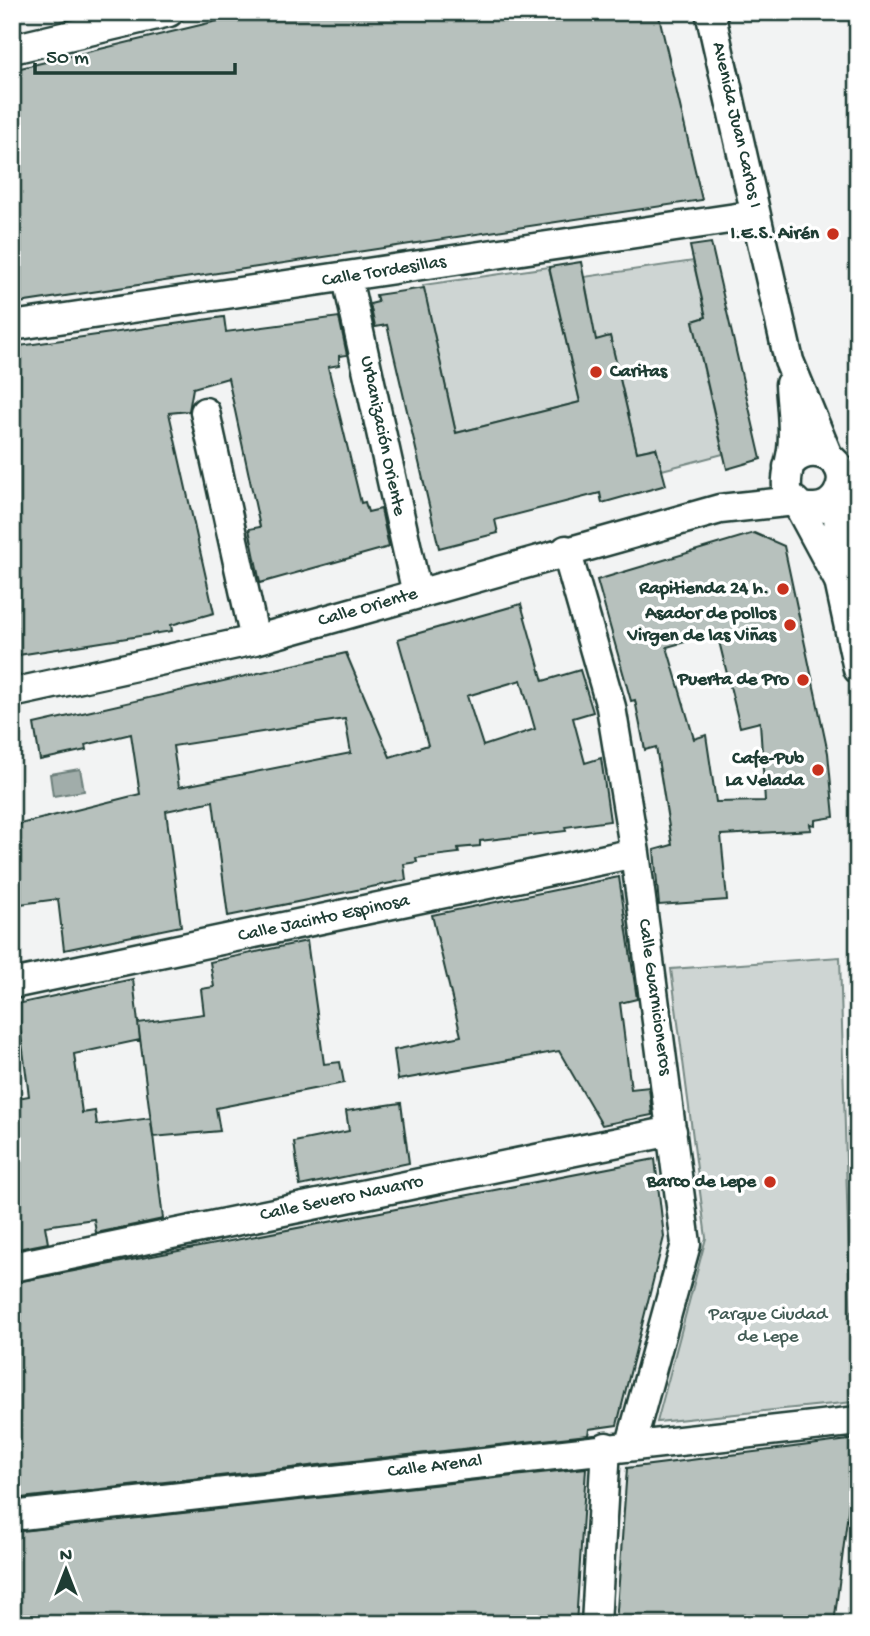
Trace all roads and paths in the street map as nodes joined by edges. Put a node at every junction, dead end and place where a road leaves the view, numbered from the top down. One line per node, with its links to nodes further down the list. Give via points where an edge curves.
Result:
1 (169, 12): 3 (street)
2 (710, 12): 4 (street, Avenida Juan Carlos I)
3 (12, 50)
4 (756, 215): 5 (street, Calle Tordesillas); 7 (street, Avenida Juan Carlos I)
5 (347, 278): 6 (street, Calle Tordesillas); 17 (street, Urbanización Oriente)
6 (12, 326)
7 (789, 360): 9 (street); 11 (street, via 792,449)
8 (205, 412): 18 (street)
9 (829, 456): 10 (street); 11 (street, via 804,453); 12 (street)
10 (858, 463)
11 (787, 468): 13 (street, via 785,483); 14 (street, Calle Oriente)
12 (845, 484): 13 (street, via 824,506); 16 (street)
13 (796, 502): 14 (street, Calle Oriente); 16 (street)
14 (720, 509): 15 (street, Calle Oriente)
15 (566, 551): 17 (street, Calle Oriente); 21 (street, Calle Guarnicioneros, via 611,707)
16 (839, 581): 19 (street)
17 (417, 594): 18 (street, Calle Oriente)
18 (255, 640): 20 (street, Calle Oriente)
19 (858, 669)
20 (12, 693)
21 (635, 853): 22 (street, Calle Jacinto Espinosa); 23 (street, Calle Guarnicioneros)
22 (12, 984)
23 (672, 1131): 24 (street, Calle Severo Navarro); 26 (street, Calle Guarnicioneros, via 686,1244)
24 (12, 1267)
25 (858, 1421): 26 (street, Calle Arenal)
26 (619, 1445): 27 (street, Calle Arenal); 28 (street, Calle Guarnicioneros)
27 (12, 1516)
28 (596, 1624)

